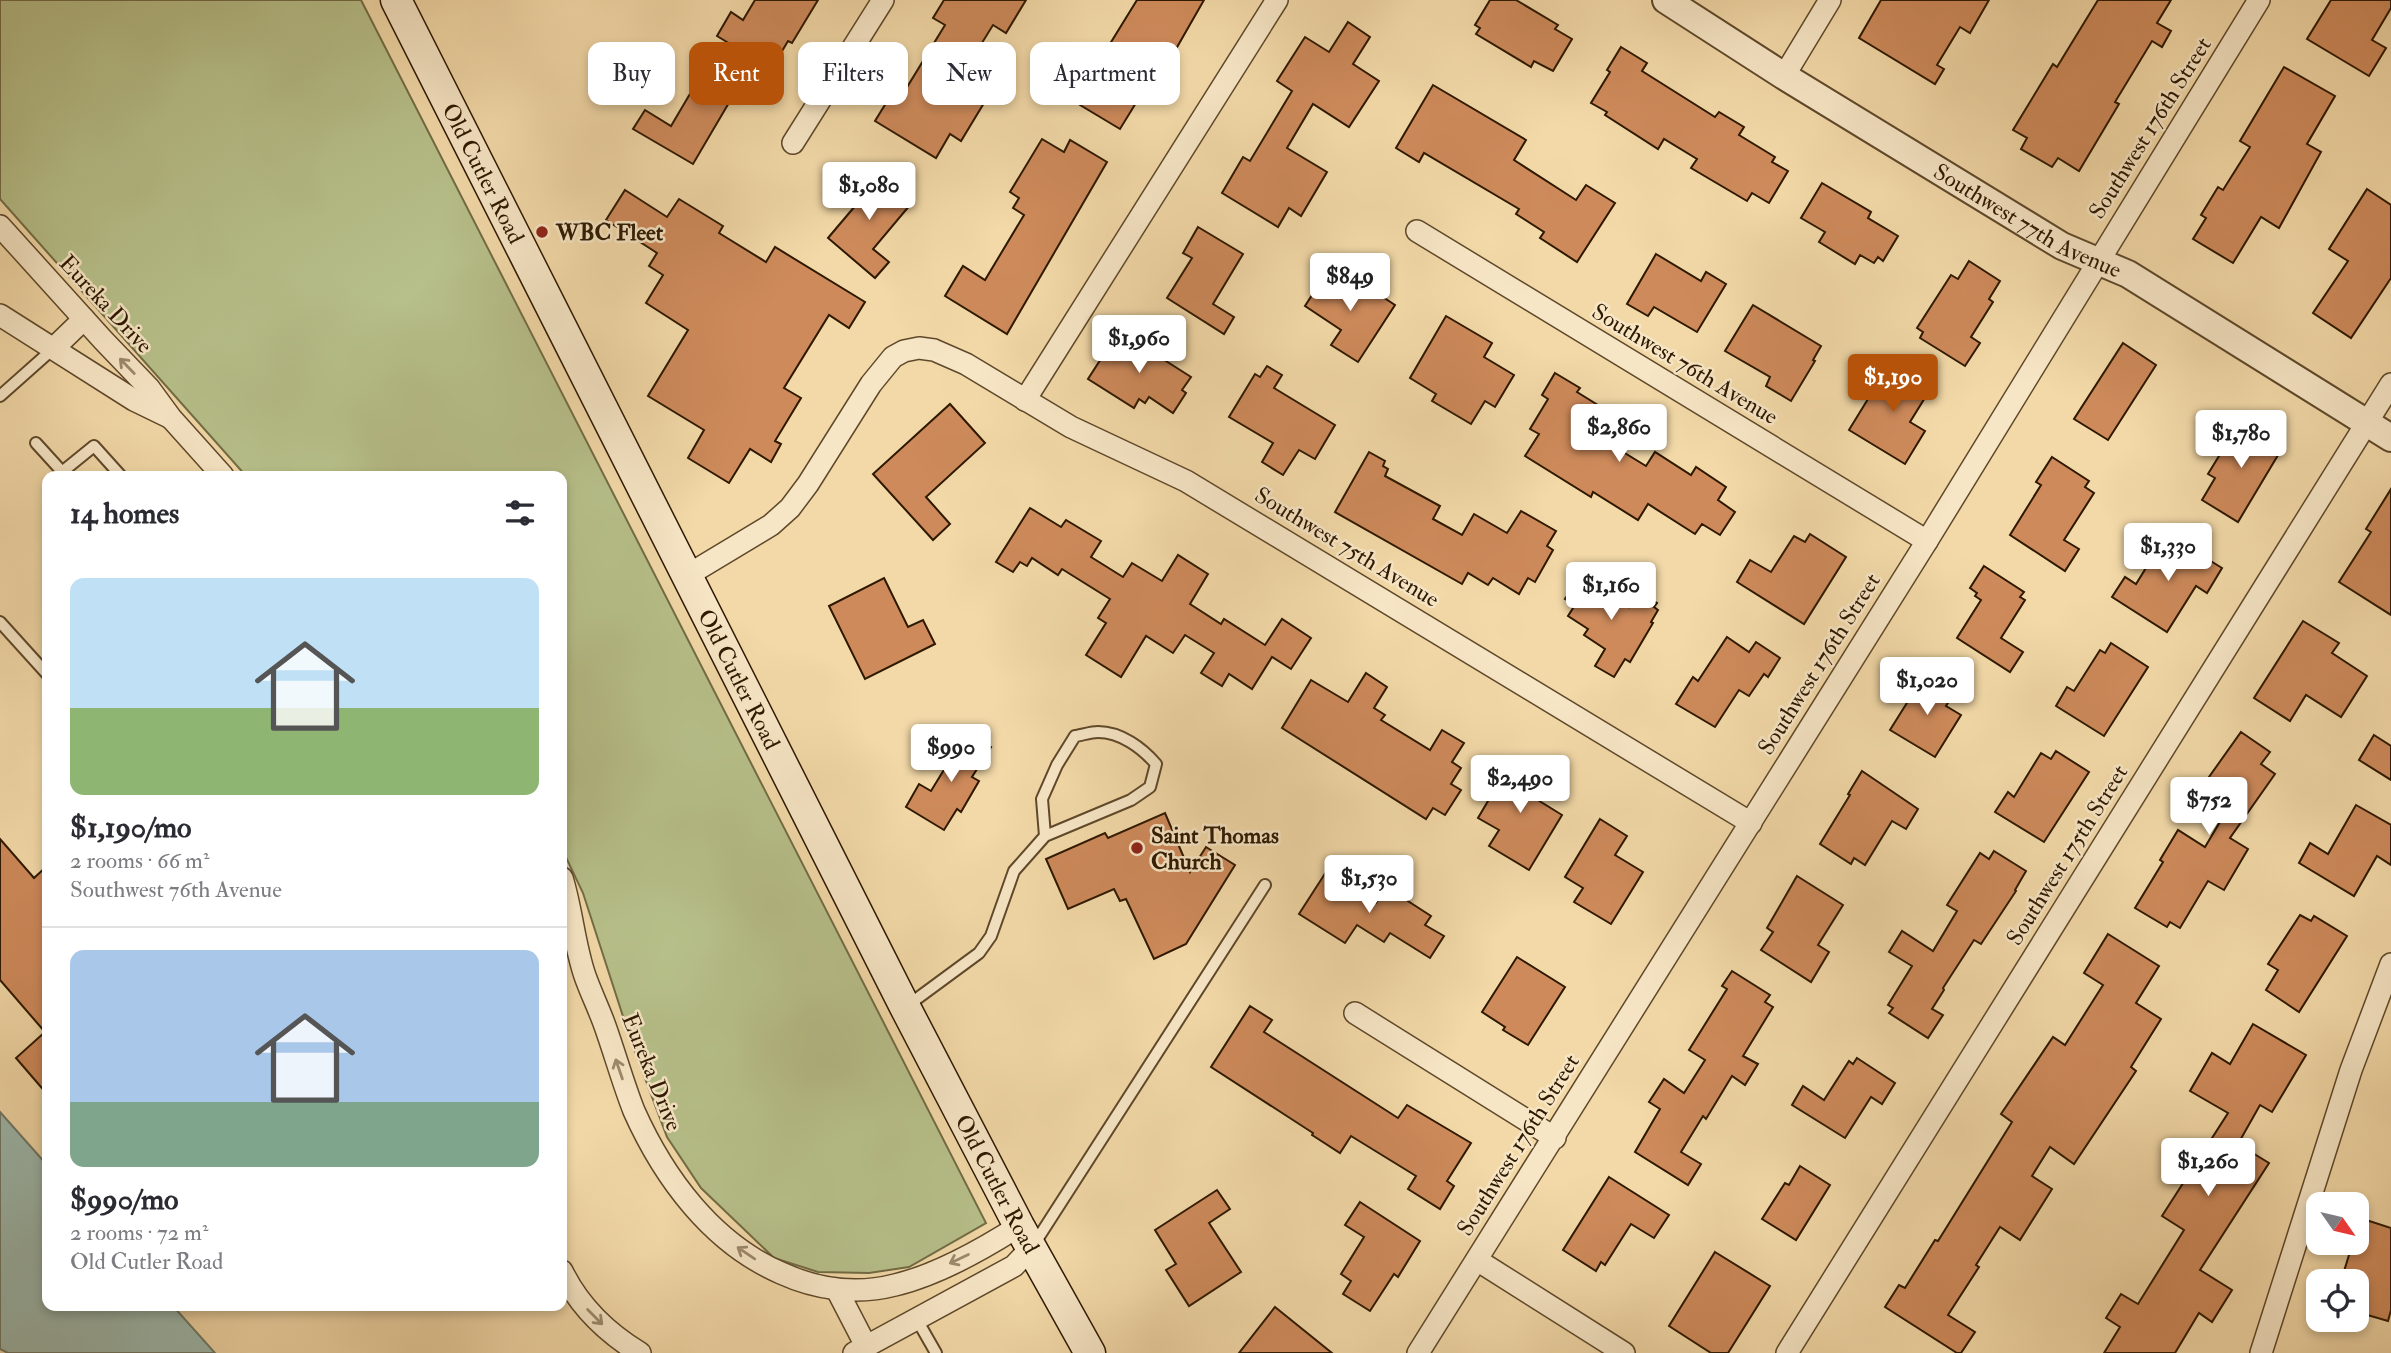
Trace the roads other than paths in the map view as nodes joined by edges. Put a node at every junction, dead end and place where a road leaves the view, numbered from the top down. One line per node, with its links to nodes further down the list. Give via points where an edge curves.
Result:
1 (396, 0): 27 (main road, Old Cutler Road)
2 (883, 0): 8 (street)
3 (1277, 0): 17 (street)
4 (1666, 0): 7 (street, Southwest 77th Avenue)
5 (1830, 0): 7 (street)
6 (2259, 0): 11 (street, Southwest 176th Street)
7 (1784, 76): 11 (street, Southwest 77th Avenue, via 2062,246)
8 (793, 143)
9 (0, 226): 13 (street, Eureka Drive)
10 (1417, 231): 26 (street, Southwest 76th Avenue)
11 (2099, 261): 19 (street, Southwest 77th Avenue, via 2128,274); 26 (street, Southwest 176th Street)
12 (0, 315): 14 (street, Eureka Drive)
13 (84, 319): 14 (street); 18 (street, Eureka Drive, one-way to 13)
14 (54, 348): 16 (lane); 18 (street, Eureka Drive, via 134,400)
15 (2391, 384): 19 (street, Southwest 175th Street)
16 (0, 396)
17 (1025, 400): 27 (street, Southwest 75th Avenue, via 951,356 919,348 904,351 881,368 808,484 781,517); 30 (street, Southwest 75th Avenue, via 1098,441 1186,481)
18 (171, 418): 25 (street, Eureka Drive)
19 (2367, 423): 20 (street, Southwest 77th Avenue); 50 (street, Southwest 175th Street)
20 (2391, 438)
21 (36, 443): 22 (lane)
22 (61, 471)
23 (67, 471): 24 (lane, via 94,446)
24 (116, 471)
25 (219, 471)
26 (1927, 541): 30 (street, Southwest 176th Street)
27 (688, 575): 35 (main road, Old Cutler Road)
28 (0, 622): 29 (lane)
29 (42, 666)
30 (1751, 823): 37 (street, Southwest 176th Street)
31 (1045, 836): 31 (lane, via 1131,800 1150,787 1156,764 1145,751 1122,738 1098,732 1075,736 1042,799); 35 (lane, via 1014,871 991,936 979,953)
32 (1265, 885): 38 (lane, via 1103,1140)
33 (568, 922): 42 (street, Eureka Drive, one-way to 33, via 808,1284 752,1258 704,1218 671,1179 634,1110)
34 (2391, 964): 51 (street, via 2351,1070)
35 (905, 1007): 38 (main road, Old Cutler Road)
36 (1355, 1013): 37 (street)
37 (1555, 1138): 39 (street, Southwest 176th Street)
38 (1025, 1237): 41 (street, Eureka Drive, one-way to 41); 43 (street, via 1014,1266); 47 (main road, Old Cutler Road)
39 (1477, 1260): 48 (street, Southwest 176th Street); 49 (street)
40 (567, 1279): 45 (street, one-way to 45, via 586,1308)
41 (898, 1285): 42 (street, Eureka Drive); 43 (street)
42 (837, 1290): 44 (street)
43 (916, 1318): 44 (street); 46 (lane)
44 (863, 1351)
45 (640, 1353)
46 (936, 1353)
47 (1090, 1353)
48 (1418, 1353)
49 (1624, 1353)
50 (1787, 1353)
51 (2261, 1353)

